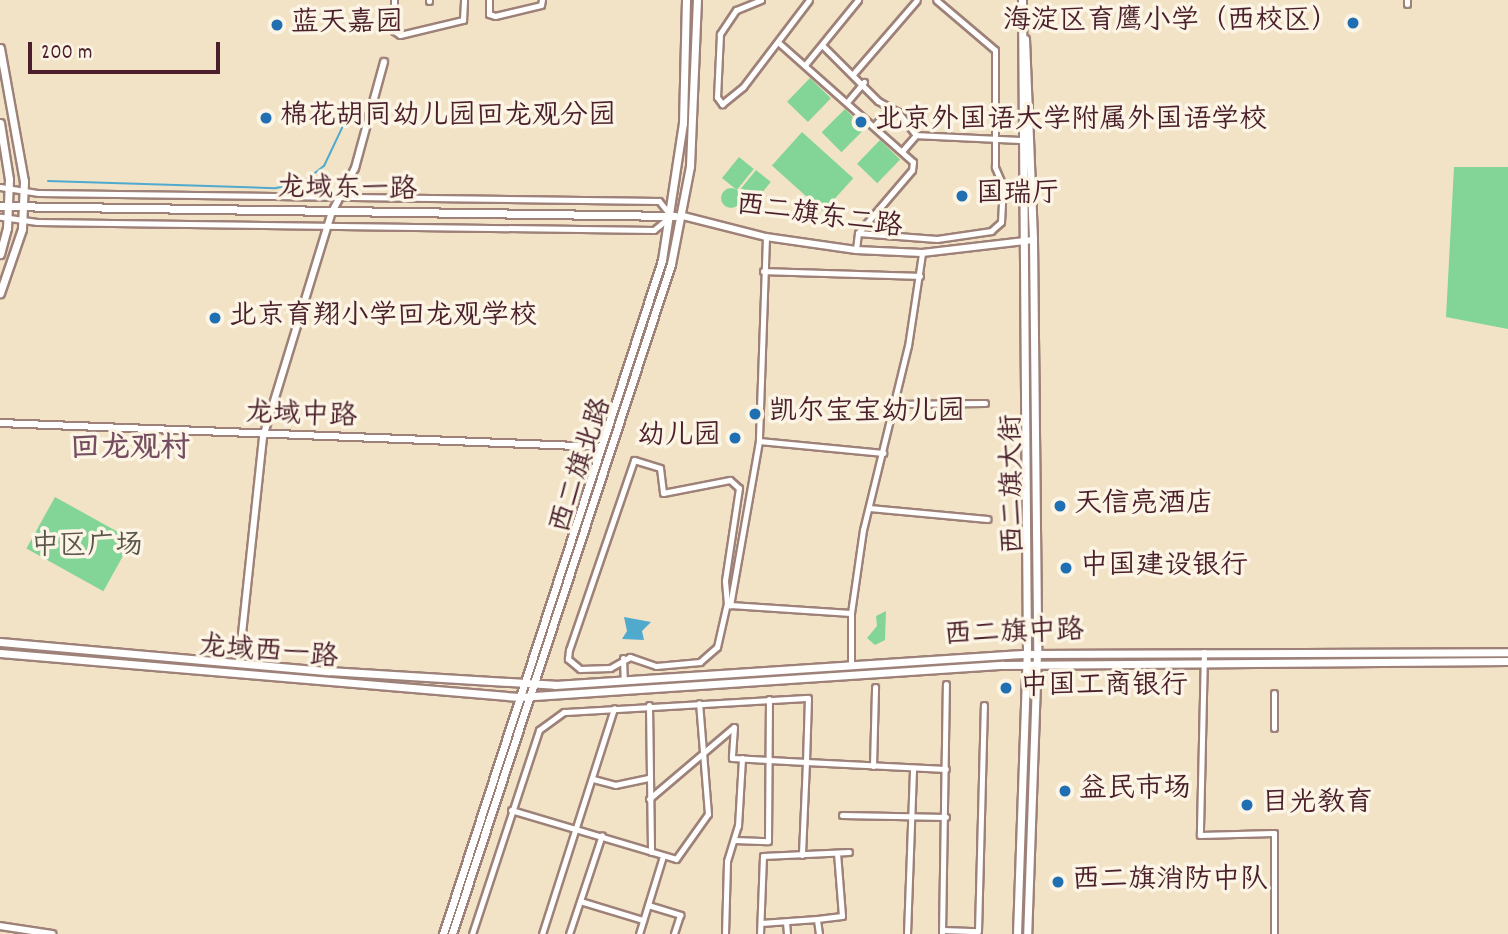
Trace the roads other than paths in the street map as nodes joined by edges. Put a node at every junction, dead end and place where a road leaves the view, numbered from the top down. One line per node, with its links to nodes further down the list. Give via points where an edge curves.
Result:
1 (394, 0): 2 (street, via 394,31 400,36 463,20)
2 (464, 0)
3 (489, 0): 4 (street, via 488,15 495,16 541,5)
4 (542, 0)
5 (687, 0): 34 (main road, 西二旗北路, via 683,123)
6 (697, 0): 35 (main road, 西二旗北路, via 694,122)
7 (761, 0): 14 (street, via 736,10 720,34 719,102 731,101)
8 (809, 0): 14 (street)
9 (858, 0): 15 (street)
10 (917, 0): 19 (street)
11 (936, 0): 26 (street, via 995,50)
12 (1022, 0): 13 (main road, 西二旗大街)
13 (1023, 34): 27 (main road, 西二旗大街); 41 (main road, 西二旗大街, via 1028,52)
14 (779, 43): 18 (street)
15 (821, 45): 18 (street); 19 (street)
16 (0, 48): 30 (main road)
17 (384, 62): 33 (street, via 355,168)
18 (805, 65): 21 (street)
19 (854, 74): 20 (street)
20 (864, 82): 21 (street); 22 (street)
21 (848, 101): 24 (street)
22 (890, 108): 24 (street); 25 (street)
23 (0, 124): 29 (main road)
24 (875, 125): 28 (street)
25 (916, 135): 26 (street); 28 (street)
26 (995, 140): 27 (street); 39 (street, via 1004,212 995,230 937,239)
27 (1023, 140): 41 (main road, 西二旗大街)
28 (903, 150): 39 (street, via 913,160 913,168)
29 (4, 188): 30 (street); 31 (main road)
30 (23, 190): 32 (main road); 34 (street, via 659,201)
31 (4, 202): 32 (main road, 龙域东一路); 36 (main road)
32 (23, 205): 33 (main road, 龙域东一路); 37 (main road)
33 (332, 212): 34 (main road, 龙域东一路); 38 (street)
34 (671, 216): 35 (main road, 龙域东一路); 38 (street, via 654,230); 53 (main road, 西二旗北路, via 662,260)
35 (683, 216): 40 (street, 西二旗东二路); 72 (main road, 西二旗北路)
36 (4, 218): 37 (street); 44 (main road)
37 (22, 220): 38 (street); 47 (main road)
38 (327, 226): 51 (street)
39 (858, 233): 42 (street)
40 (766, 237): 42 (street, 西二旗东二路); 45 (street)
41 (1029, 241): 43 (street, 西二旗东二路); 61 (main road, 西二旗大街); 62 (main road, 西二旗大街)
42 (856, 250): 43 (street, 西二旗东二路)
43 (922, 253): 46 (street)
44 (0, 254)
45 (763, 271): 46 (street); 52 (street)
46 (920, 276): 49 (street)
47 (0, 292)
48 (985, 403): 49 (street)
49 (894, 404): 54 (street)
50 (0, 423): 51 (street, 龙域中路)
51 (263, 437): 53 (street, 龙域中路); 66 (street)
52 (759, 441): 54 (street); 57 (street, via 730,605)
53 (601, 447): 71 (main road, 西二旗北路)
54 (883, 453): 55 (street)
55 (869, 508): 56 (street, via 915,510 923,517); 57 (street)
56 (987, 519)
57 (850, 613): 69 (street)
58 (0, 642): 66 (main road, 龙域西一路)
59 (1508, 652): 63 (main road, 西二旗中路)
60 (0, 653): 77 (main road, 龙域西一路)
61 (1037, 653): 62 (main road, 西二旗中路); 63 (main road, 西二旗中路); 68 (main road, 西二旗大街)
62 (1027, 654): 67 (main road, 西二旗大街); 69 (main road, 西二旗中路)
63 (1204, 656): 65 (main road, 西二旗中路); 68 (main road, 西二旗中路); 129 (street, via 1200,835 1274,833)
64 (623, 658): 64 (street, via 597,670 580,669 568,659 630,464 634,460 660,468 663,492 730,480 739,492 725,581 727,603 714,651 705,661 656,666 643,658); 70 (street)
65 (1508, 661)
66 (239, 662): 71 (main road, 龙域西一路)
67 (1027, 664): 68 (main road, 西二旗中路); 76 (main road, 西二旗中路); 127 (main road, 西二旗大街)
68 (1037, 664): 128 (main road, 西二旗大街)
69 (850, 665): 70 (main road, 西二旗中路)
70 (624, 681): 72 (main road, 西二旗中路)
71 (523, 683): 72 (main road, 西二旗中路); 77 (main road, 西二旗北路)
72 (535, 683): 76 (main road, 西二旗北路)
73 (946, 684): 90 (street)
74 (875, 687): 88 (street)
75 (1274, 693): 83 (street)
76 (531, 696): 77 (main road, 龙域西一路); 116 (main road, 西二旗北路)
77 (519, 697): 115 (main road, 西二旗北路)
78 (769, 699): 79 (street); 86 (street); 87 (street, via 808,698)
79 (699, 703): 80 (street); 84 (street)
80 (649, 705): 82 (street); 91 (street)
81 (984, 705): 113 (street, via 978,931)
82 (614, 708): 92 (street); 94 (street, via 564,712 539,730)
83 (1274, 728)
84 (703, 752): 85 (street, via 734,727 732,758); 93 (street); 105 (street, via 708,814 676,859)
85 (742, 758): 86 (street); 100 (street)
86 (768, 760): 87 (street); 100 (street, via 768,841)
87 (806, 762): 88 (street); 104 (street)
88 (873, 766): 89 (street)
89 (913, 768): 90 (street); 96 (street)
90 (946, 769): 97 (street)
91 (648, 778): 92 (street, via 615,785); 93 (street)
92 (593, 779): 98 (street)
93 (649, 799): 101 (street)
94 (511, 810): 98 (street); 117 (street)
95 (842, 815): 96 (street)
96 (911, 816): 97 (street); 126 (street)
97 (946, 817): 113 (street)
98 (578, 827): 99 (street); 118 (street)
99 (602, 835): 101 (street); 106 (street)
100 (734, 839): 122 (street, via 727,861)
101 (651, 852): 105 (street)
102 (849, 852): 103 (street)
103 (837, 853): 104 (street); 108 (street, via 842,916)
104 (802, 855): 111 (street, via 763,856)
105 (663, 856): 107 (street)
106 (580, 901): 109 (street); 119 (street)
107 (648, 905): 109 (street); 121 (street, via 680,915)
108 (817, 919): 110 (street); 125 (street)
109 (643, 920): 120 (street)
110 (786, 922): 111 (street); 124 (street)
111 (761, 923): 123 (street)
112 (0, 926): 114 (street)
113 (942, 932)
114 (52, 934)
115 (443, 934)
116 (452, 934)
117 (472, 934)
118 (542, 934)
119 (569, 934)
120 (639, 934)
121 (674, 934)
122 (725, 934)
123 (760, 934)
124 (787, 934)
125 (819, 934)
126 (907, 934)
127 (1017, 934)
128 (1027, 934)
129 (1275, 934)

